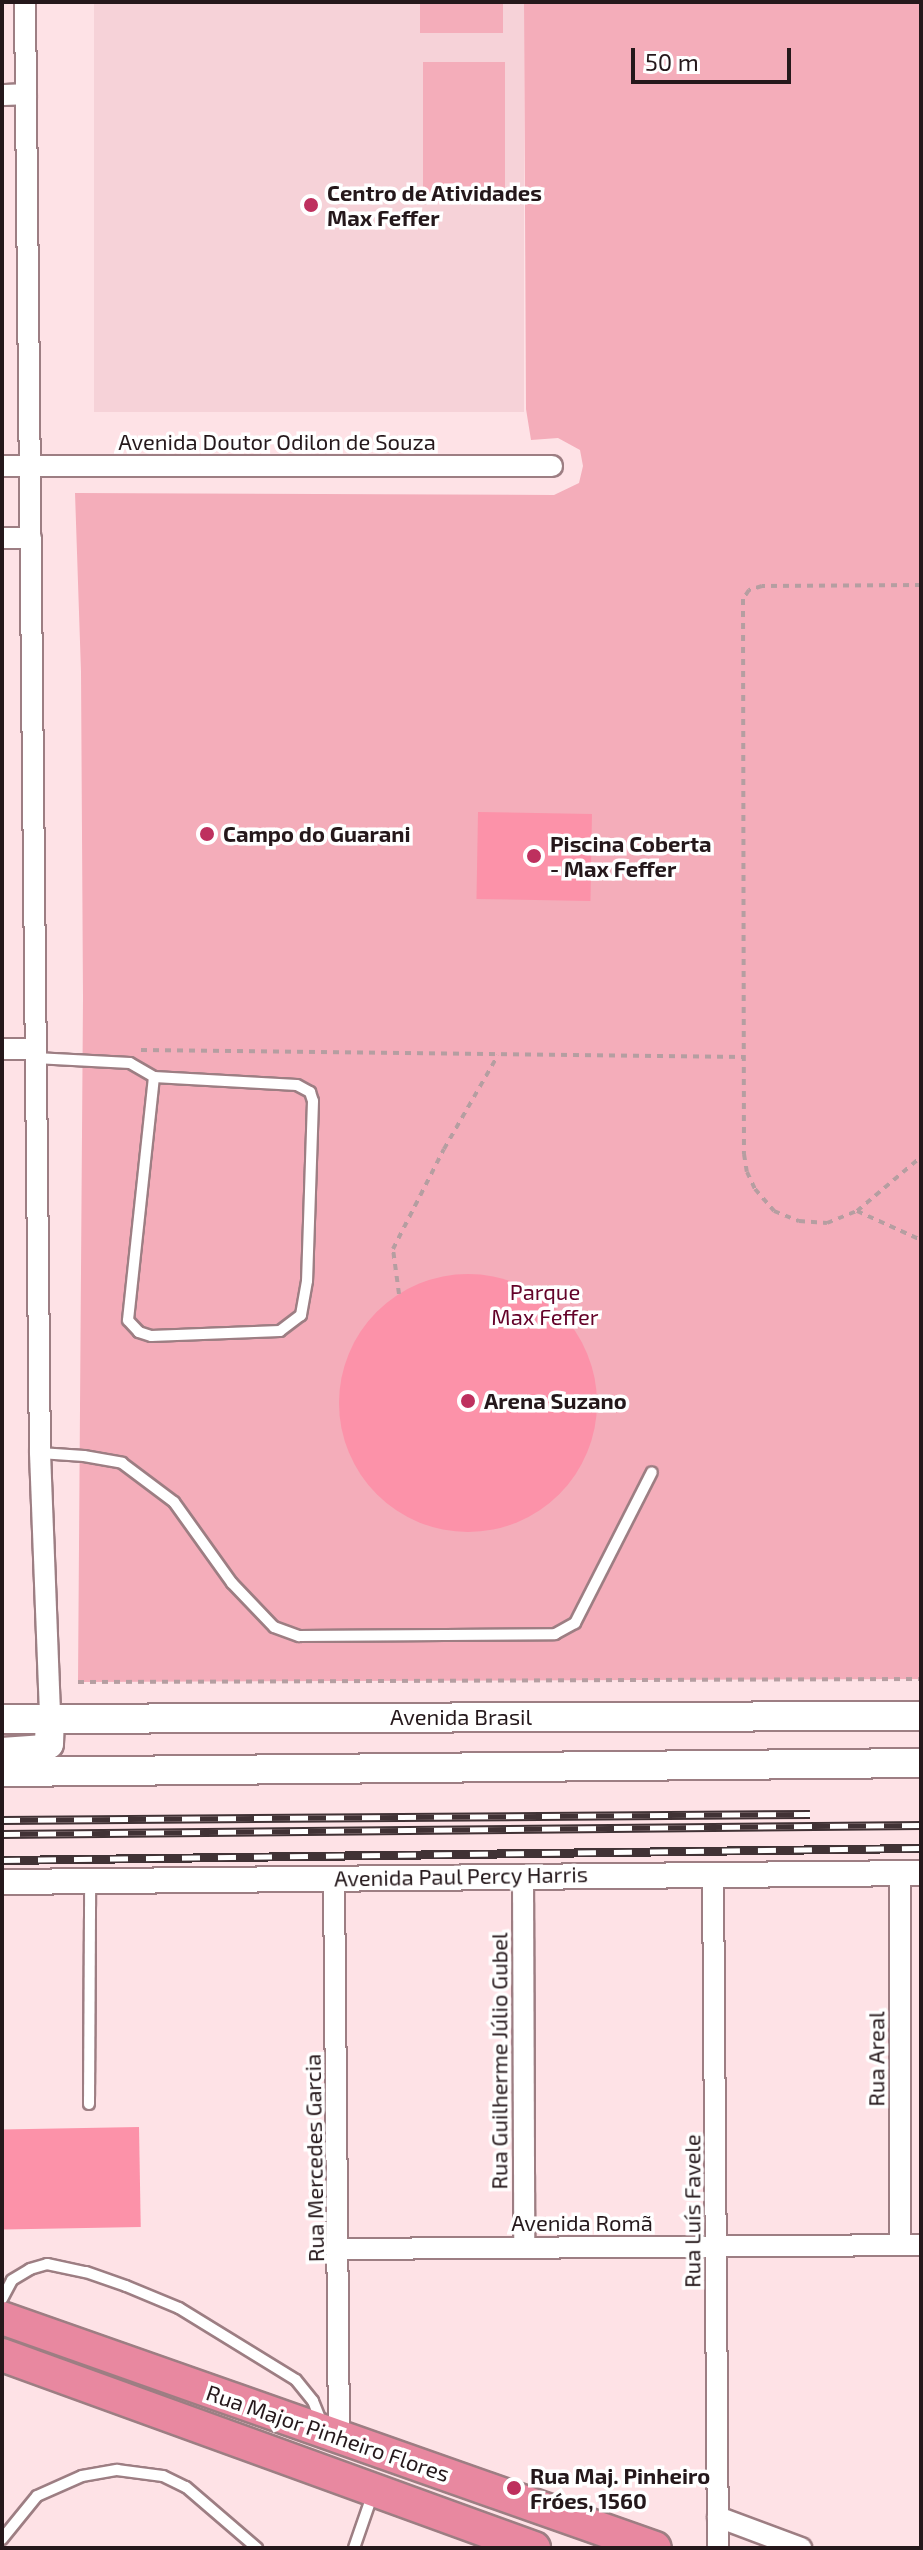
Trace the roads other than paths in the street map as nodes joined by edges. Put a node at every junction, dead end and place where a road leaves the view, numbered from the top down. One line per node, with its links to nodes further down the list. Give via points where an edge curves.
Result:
1 (25, 2): 2 (street)
2 (26, 94): 3 (street); 5 (street)
3 (2, 95)
4 (2, 466): 5 (street, Avenida Doutor Odilon de Souza)
5 (31, 466): 6 (street, Avenida Doutor Odilon de Souza); 8 (street)
6 (552, 466)
7 (2, 538): 8 (street)
8 (31, 538): 10 (street)
9 (2, 1049): 10 (street)
10 (34, 1054): 11 (lane, via 130,1063); 12 (street)
11 (154, 1077): 11 (lane, via 128,1320 151,1336 280,1331 301,1315 307,1281 310,1092 297,1085)
12 (40, 1453): 13 (lane, via 122,1463 174,1502 232,1583 274,1627 299,1636 555,1634 575,1623); 18 (street)
13 (652, 1472)
14 (743, 1715): 15 (main road, Avenida Brasil); 18 (main road, Avenida Brasil); 20 (main road, via 764,1738 756,1753)
15 (810, 1715): 16 (main road, Avenida Brasil); 21 (main road, via 785,1725 781,1733 784,1750)
16 (921, 1716)
17 (2, 1719): 18 (main road, Avenida Brasil)
18 (50, 1719): 19 (main road, via 49,1744)
19 (2, 1752)
20 (737, 1763): 21 (main road); 23 (main road)
21 (799, 1763): 22 (main road)
22 (921, 1763)
23 (2, 1772)
24 (713, 1873): 25 (street, Avenida Paul Percy Harris); 26 (street, Avenida Paul Percy Harris); 33 (street, Rua Luís Favele)
25 (910, 1873): 31 (street, Rua Areal)
26 (523, 1875): 27 (street, Avenida Paul Percy Harris); 34 (street, Rua Guilherme Júlio Gubel)
27 (334, 1878): 28 (street, Avenida Paul Percy Harris); 35 (street, Rua Mercedes Garcia)
28 (90, 1881): 29 (street, Avenida Paul Percy Harris); 30 (lane)
29 (2, 1882)
30 (89, 2104)
31 (900, 2245): 32 (street, Avenida Romã); 33 (street, Avenida Romã)
32 (921, 2245)
33 (716, 2246): 34 (street, Avenida Romã); 41 (street, Rua Luís Favele)
34 (524, 2248): 35 (street, Avenida Romã)
35 (340, 2249): 39 (street, Rua Mercedes Garcia)
36 (2, 2299): 39 (lane, via 12,2280 47,2264 86,2272 179,2308 296,2380)
37 (2, 2318): 39 (highway, Rua Major Pinheiro Flores)
38 (2, 2355): 40 (highway, Rua Major Pinheiro Flores)
39 (333, 2434): 46 (highway, Rua Major Pinheiro Flores)
40 (374, 2491): 44 (lane); 45 (highway, Rua Major Pinheiro Flores)
41 (718, 2517): 47 (street, Rua Luís Favele); 48 (street)
42 (2, 2539): 43 (lane, via 37,2496 82,2476 117,2470 163,2476 186,2487)
43 (257, 2548)
44 (354, 2548)
45 (534, 2548)
46 (655, 2548)
47 (718, 2548)
48 (801, 2548)

